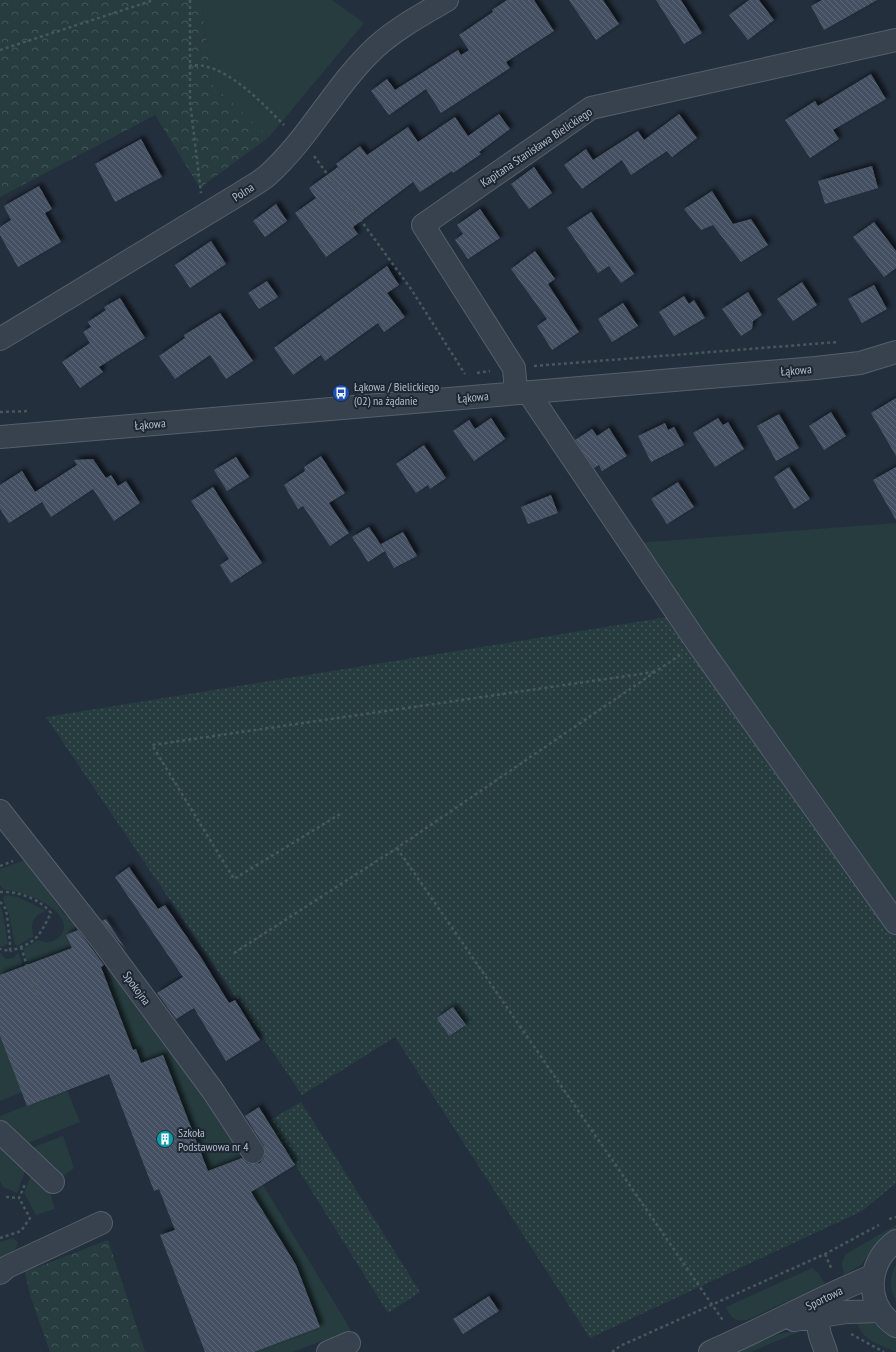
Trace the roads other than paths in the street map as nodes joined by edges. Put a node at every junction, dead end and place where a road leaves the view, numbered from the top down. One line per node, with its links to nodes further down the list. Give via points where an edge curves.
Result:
1 (447, 0): 3 (street, Polna, via 415,18 377,46 295,135 268,175 241,194)
2 (896, 40): 5 (street, Kapitana Stanisława Bielickiego, via 591,108 424,225 514,368)
3 (0, 339)
4 (896, 352): 5 (street, Łąkowa, via 860,363 816,368)
5 (522, 393): 6 (street, Łąkowa); 9 (street)
6 (0, 436)
7 (0, 811): 8 (street, Spokojna)
8 (7, 832): 11 (street, Spokojna, via 103,942 213,1091)
9 (896, 923)
10 (0, 1132): 12 (street)
11 (253, 1152)
12 (53, 1182)
13 (101, 1223): 15 (street, via 7,1267)
14 (896, 1241): 16 (street, via 881,1255)
15 (0, 1273)
16 (872, 1276): 17 (street, Sportowa); 18 (street, via 872,1288)
17 (814, 1309): 18 (street, Sportowa); 22 (street, Sportowa, via 777,1322); 23 (street)
18 (880, 1311): 19 (street)
19 (896, 1326)
20 (349, 1343): 21 (street)
21 (328, 1352)
22 (710, 1352)
23 (826, 1352)

